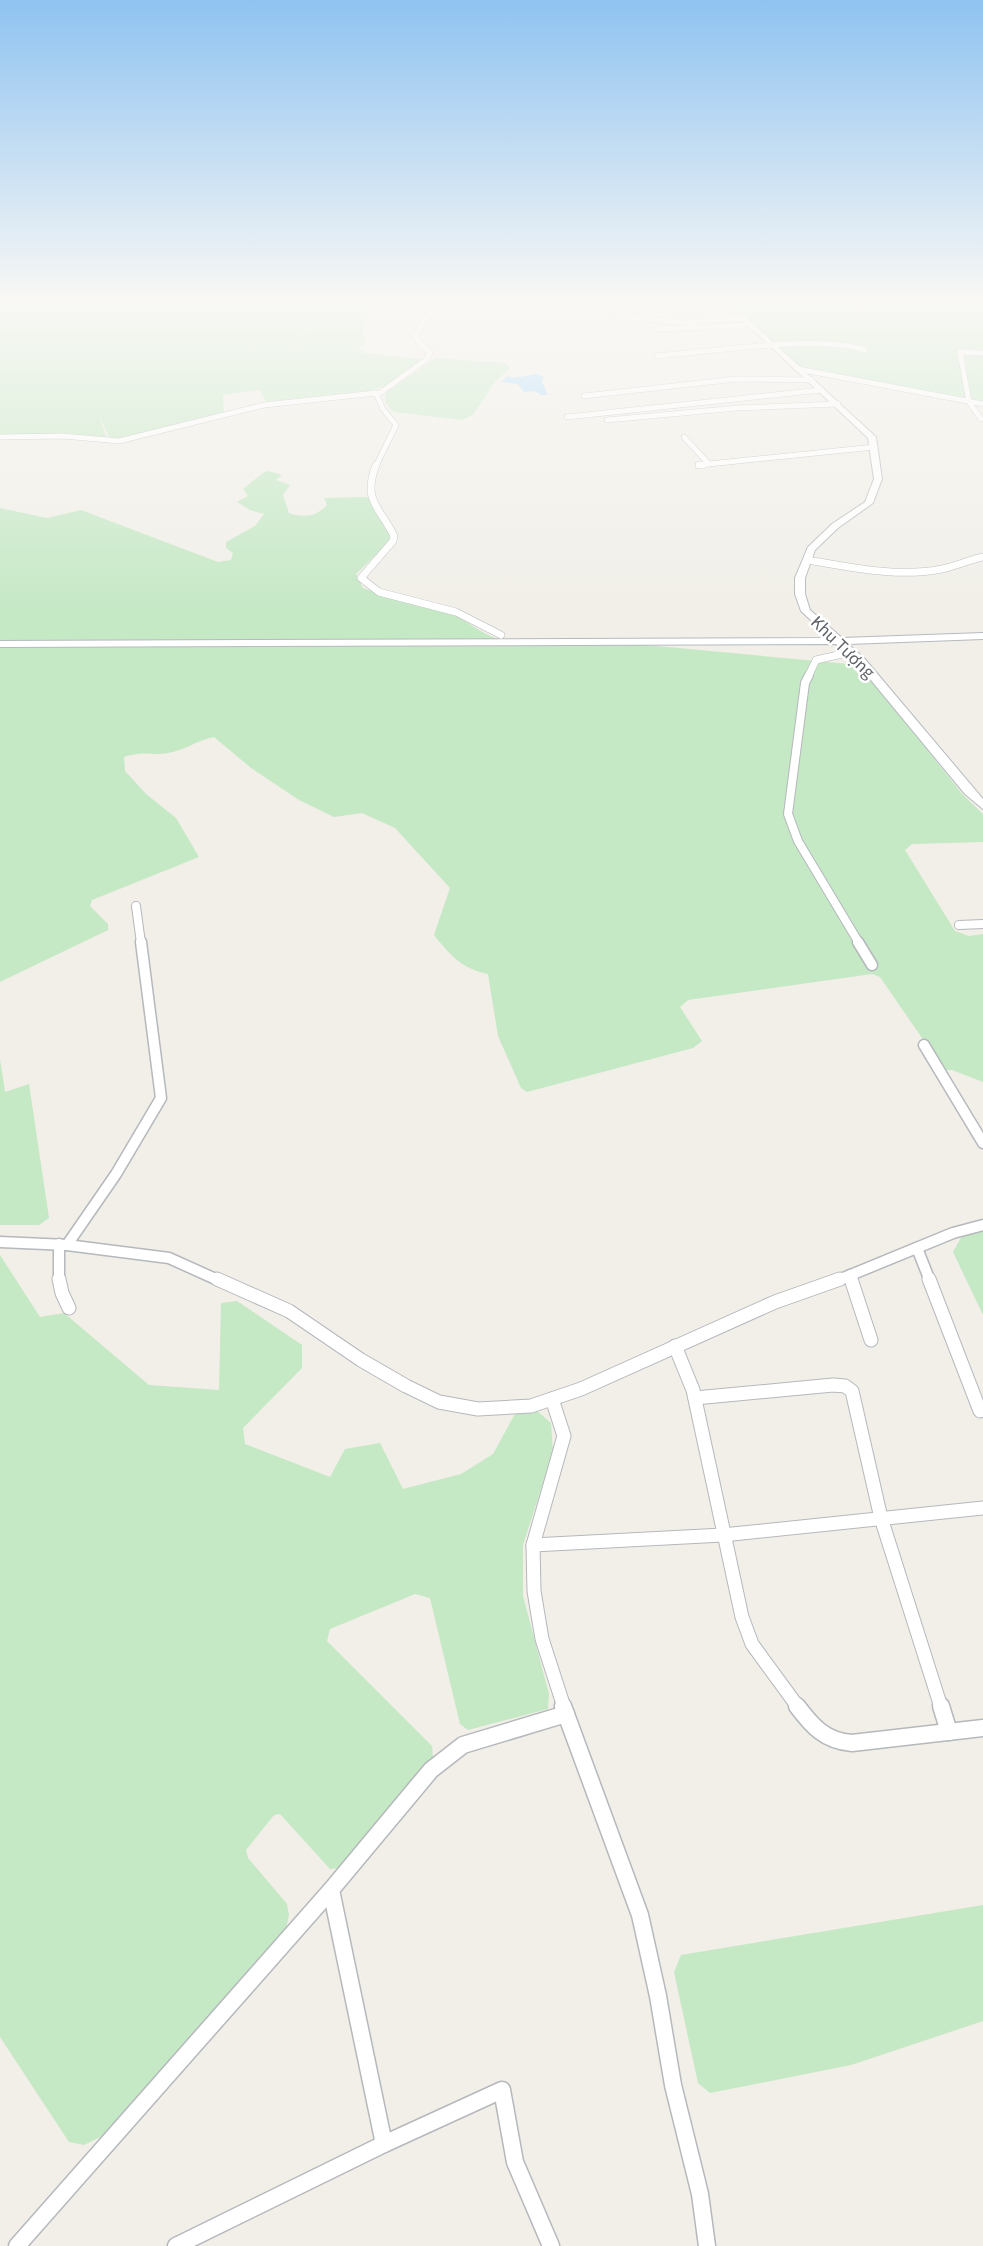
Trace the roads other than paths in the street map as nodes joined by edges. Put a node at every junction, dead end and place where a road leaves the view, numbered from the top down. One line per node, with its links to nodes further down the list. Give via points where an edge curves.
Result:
1 (274, 404): 11 (street, via 118,441)
2 (381, 404): 18 (street, via 396,425 374,467 371,492 374,506 394,536 361,578 378,591 455,612)
3 (613, 404): 7 (street)
4 (681, 404): 7 (street)
5 (970, 404): 9 (street)
6 (838, 405): 10 (street, via 752,406); 13 (main road, via 870,434)
7 (618, 410): 8 (street)
8 (567, 417)
9 (981, 419)
10 (606, 420)
11 (0, 436)
12 (684, 436): 14 (street)
13 (875, 447): 14 (street); 17 (main road, Khu Tượng, via 878,479 869,502 819,539)
14 (709, 464): 15 (street)
15 (699, 465)
16 (983, 557): 17 (street, via 918,572 873,571)
17 (807, 560): 22 (main road, Khu Tượng, via 800,578 806,611)
18 (501, 635)
19 (983, 636): 22 (main road)
20 (983, 642): 22 (main road)
21 (0, 644): 22 (main road)
22 (846, 647): 23 (main road); 24 (main road, Khu Tượng); 28 (street, via 816,660 810,669 788,814 798,841)
23 (0, 650)
24 (983, 805)
25 (136, 906): 33 (street, via 161,1098 116,1174)
26 (983, 924): 27 (street)
27 (959, 925)
28 (872, 965)
29 (924, 1045): 30 (street)
30 (983, 1143)
31 (983, 1225): 34 (street)
32 (0, 1242): 33 (street)
33 (63, 1245): 36 (street, via 59,1288); 40 (street, via 169,1258 289,1311 361,1360 439,1402 478,1409 531,1406)
34 (917, 1248): 35 (street); 41 (street)
35 (850, 1275): 37 (street); 38 (street, via 775,1302)
36 (69, 1308)
37 (871, 1340)
38 (675, 1346): 39 (street); 40 (street)
39 (695, 1398): 43 (street, via 845,1386 852,1391); 44 (street)
40 (552, 1399): 45 (street, via 564,1436)
41 (980, 1411)
42 (983, 1508): 43 (street)
43 (881, 1518): 44 (street); 48 (street)
44 (723, 1535): 45 (street); 48 (street, via 752,1644 820,1733 836,1742 852,1743)
45 (533, 1545): 46 (street, via 534,1591 542,1639)
46 (566, 1714): 49 (street, via 463,1745 447,1755); 54 (street, via 640,1915 673,2085 700,2194)
47 (983, 1728): 48 (street)
48 (949, 1732)
49 (331, 1890): 50 (street); 51 (street)
50 (384, 2144): 52 (street); 53 (street, via 502,2090 515,2162)
51 (17, 2246)
52 (176, 2246)
53 (551, 2246)
54 (707, 2246)

